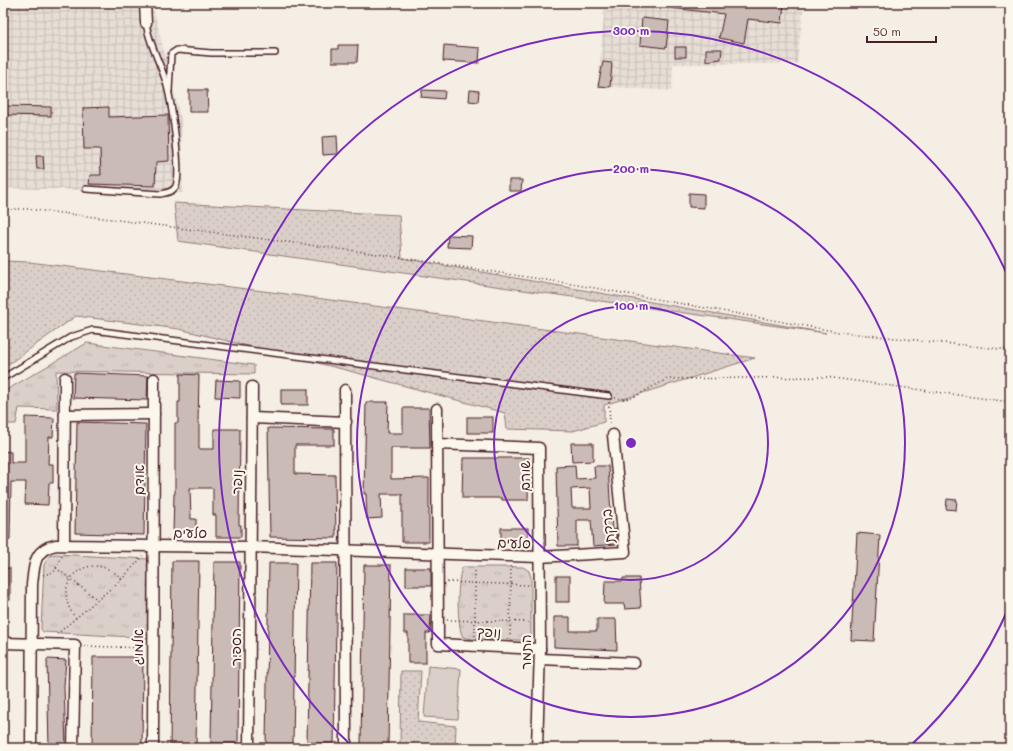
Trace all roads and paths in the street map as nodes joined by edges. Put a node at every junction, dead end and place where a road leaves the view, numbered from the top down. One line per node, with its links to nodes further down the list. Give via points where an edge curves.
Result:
1 (145, 3): 2 (street)
2 (146, 23): 4 (lane, via 166,81)
3 (275, 53): 4 (lane, via 177,50 171,54)
4 (169, 98): 5 (lane, via 178,165 176,186 169,193 160,194)
5 (86, 190)
6 (3, 209): 7 (path, via 27,209 103,218 371,253 572,284 839,332)
7 (1010, 350)
8 (3, 378): 13 (lane, via 71,337 93,330)
9 (65, 378): 16 (street)
10 (154, 379): 17 (street, אודם)
11 (252, 387): 18 (street, נופר)
12 (345, 390): 19 (street)
13 (609, 396): 14 (path, via 623,400 632,398 667,379 826,377); 20 (path, via 609,422)
14 (1010, 402)
15 (437, 409): 21 (street)
16 (65, 414): 17 (street); 22 (street)
17 (154, 414): 23 (street, אודם)
18 (252, 418): 19 (street); 24 (street, נופר)
19 (346, 422): 25 (street)
20 (613, 435): 29 (street, ברקת, via 625,552)
21 (437, 444): 26 (street); 29 (street, שוהם, via 538,448)
22 (64, 545): 23 (street, סלעים); 30 (path, via 62,557); 31 (street, סלעים, via 45,547 40,552)
23 (153, 546): 24 (street, סלעים); 33 (path); 50 (street, אלמוג)
24 (250, 547): 25 (street, סלעים); 56 (street, הספיר)
25 (347, 550): 26 (street, סלעים); 57 (street)
26 (437, 554): 27 (street, סלעים); 34 (street)
27 (475, 556): 28 (street, סלעים); 35 (path)
28 (511, 557): 29 (street, סלעים); 36 (path)
29 (540, 557): 37 (street, התמר)
30 (56, 568): 31 (path, via 54,572 45,575); 32 (path)
31 (33, 575): 45 (street, סלעים)
32 (71, 579): 33 (path, via 80,570 95,565 108,568); 38 (path); 39 (path, via 66,604)
33 (122, 579): 38 (path)
34 (437, 581): 35 (path); 40 (street)
35 (476, 583): 36 (path); 41 (path)
36 (510, 584): 37 (path); 42 (path)
37 (540, 585): 43 (street, התמר)
38 (98, 600): 39 (path)
39 (76, 618): 46 (path)
40 (438, 619): 41 (path); 48 (street, נופך, via 438,644)
41 (475, 620): 42 (path); 48 (path)
42 (510, 622): 43 (path); 49 (path)
43 (540, 622): 51 (street, התמר)
44 (3, 643): 45 (street)
45 (31, 644): 46 (street); 53 (street, סלעים)
46 (45, 645): 47 (street)
47 (75, 645): 50 (path); 54 (street)
48 (475, 645): 49 (street, נופך)
49 (510, 647): 51 (street, נופך)
50 (152, 648): 55 (street, אלמוג)
51 (540, 654): 52 (street, נופך); 58 (street, התמר)
52 (634, 663)
53 (31, 748)
54 (74, 748)
55 (153, 748)
56 (249, 748)
57 (346, 748)
58 (537, 748)

